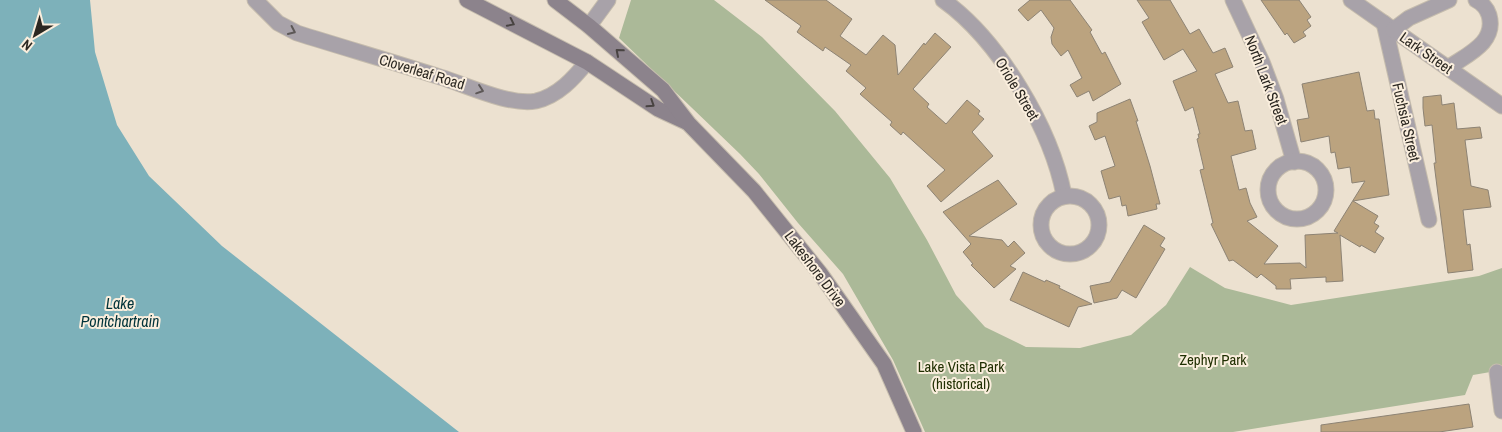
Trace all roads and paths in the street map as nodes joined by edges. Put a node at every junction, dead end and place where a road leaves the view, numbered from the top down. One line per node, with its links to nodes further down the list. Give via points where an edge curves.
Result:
1 (255, 0): 12 (street, Cloverleaf Road, one-way to 12, via 278,23 297,33 508,100 529,101 548,97 573,79)
2 (467, 0): 12 (street, Lakeshore Drive, one-way to 12)
3 (555, 0): 10 (street, Lakeshore Drive)
4 (608, 0): 10 (street)
5 (943, 0): 17 (street, Oriole Street, via 984,38 1026,98 1047,140)
6 (1233, 0): 16 (street, North Lark Street, via 1262,62)
7 (1351, 0): 11 (street, Lark Street)
8 (1449, 0): 11 (street)
9 (1476, 0): 13 (street, via 1487,11 1490,31 1476,50)
10 (589, 26): 15 (street, Lakeshore Drive, one-way to 10, via 663,90)
11 (1388, 27): 13 (street, Lark Street); 18 (street, Fuchsia Street)
12 (587, 62): 15 (street, Lakeshore Drive, one-way to 15, via 658,109)
13 (1448, 68): 14 (street, Lark Street)
14 (1502, 106)
15 (689, 124): 21 (street, Lakeshore Drive, via 754,191 820,273 884,364)
16 (1294, 162)
17 (1064, 196)
18 (1429, 220)
19 (1497, 372): 20 (street)
20 (1502, 411)
21 (914, 432)

